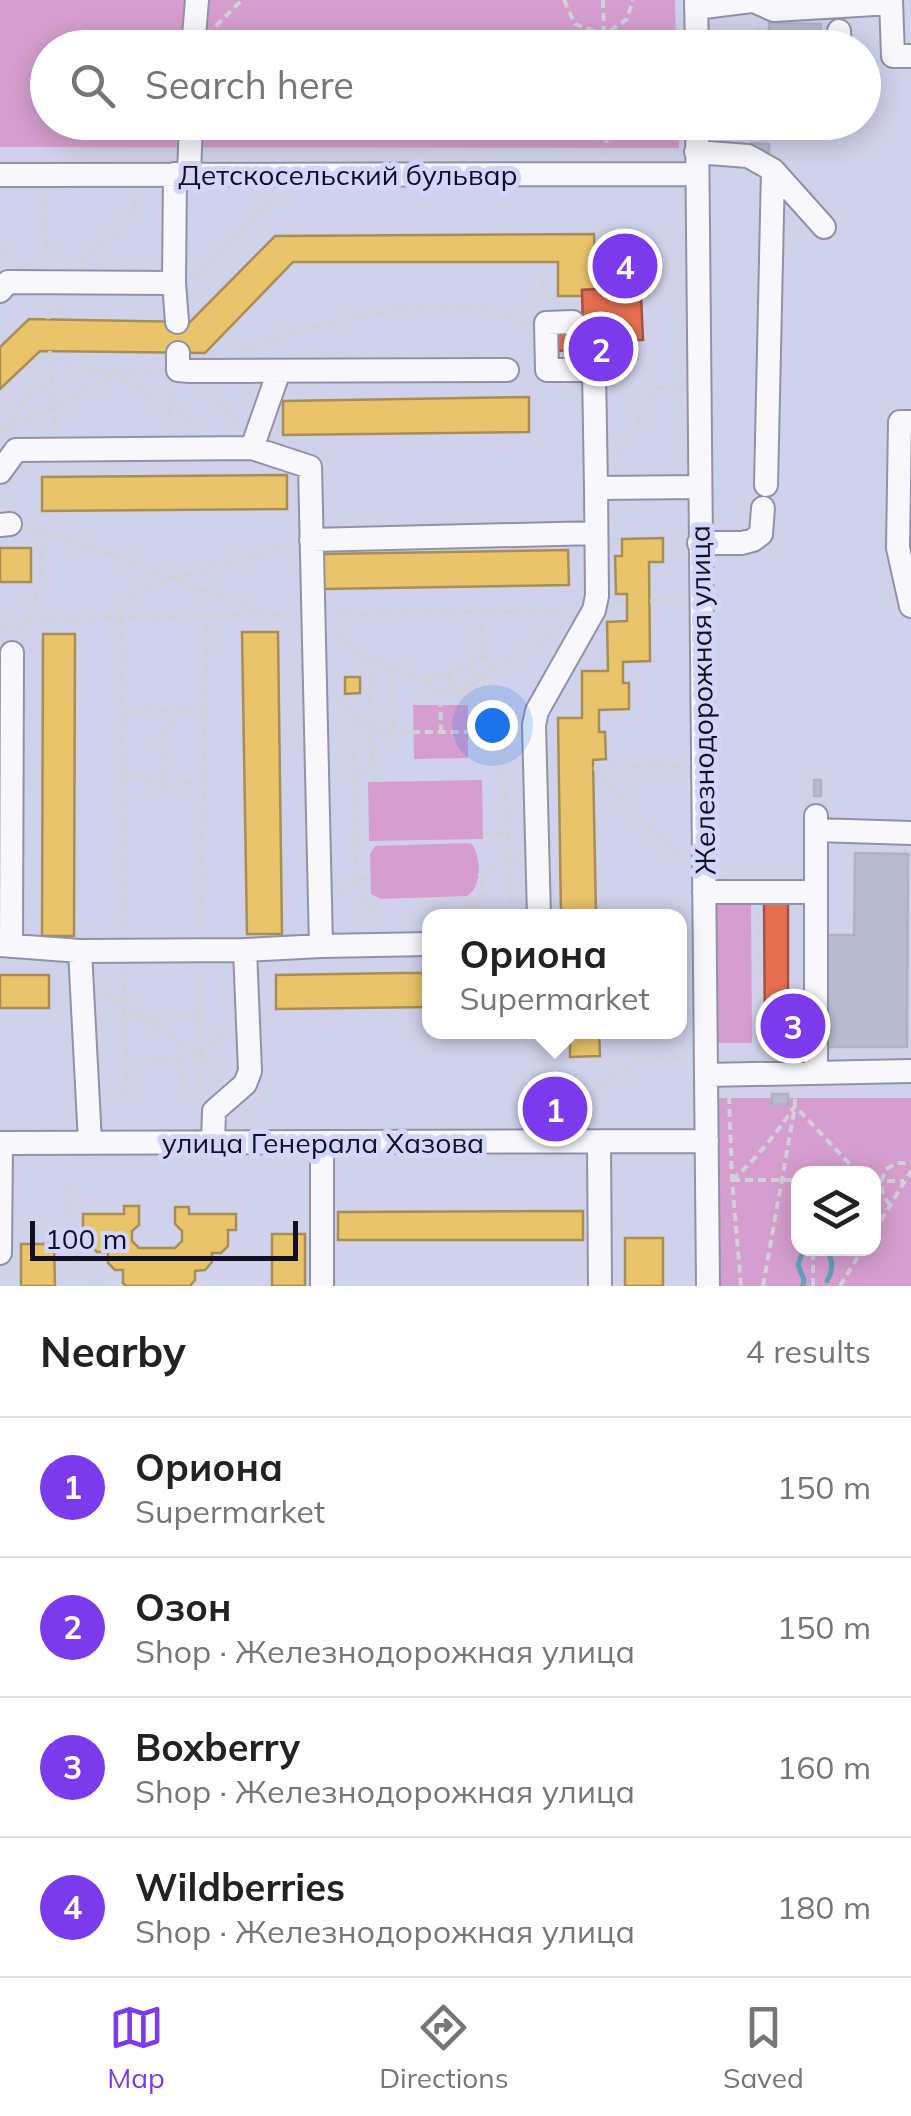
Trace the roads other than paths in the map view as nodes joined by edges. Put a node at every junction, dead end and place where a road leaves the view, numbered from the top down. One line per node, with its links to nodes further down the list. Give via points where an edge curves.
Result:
1 (197, 0): 5 (street)
2 (758, 1): 3 (street, via 774,10); 4 (street)
3 (891, 1): 7 (street, via 892,56)
4 (696, 4): 6 (street)
5 (199, 30)
6 (697, 30)
7 (911, 56)
8 (188, 140): 12 (street)
9 (697, 140): 10 (street, Железнодорожная улица)
10 (696, 163): 11 (street, Детскосельский бульвар, via 748,156); 12 (street, Детскосельский бульвар, via 607,173); 26 (street, Железнодорожная улица)
11 (773, 170): 14 (street); 29 (street, via 760,534 742,543)
12 (182, 174): 13 (street, Детскосельский бульвар); 15 (street)
13 (0, 176)
14 (824, 227)
15 (175, 288): 16 (street, via 8,282); 17 (street)
16 (0, 291)
17 (177, 322)
18 (573, 322): 25 (street, via 546,328 547,370 594,370)
19 (182, 364): 21 (street)
20 (507, 370): 21 (street)
21 (278, 372): 23 (street)
22 (911, 422): 30 (street, via 900,422 898,548)
23 (253, 444): 24 (street, via 16,450); 28 (street, via 310,467)
24 (0, 472)
25 (596, 488): 26 (street); 27 (street)
26 (699, 488): 29 (street, Железнодорожная улица)
27 (596, 533): 28 (street); 36 (street, via 594,610 534,725)
28 (311, 540): 39 (street)
29 (700, 543): 33 (street, Железнодорожная улица)
30 (911, 606)
31 (12, 653): 35 (street)
32 (911, 833): 34 (street, via 816,823)
33 (704, 892): 34 (street); 44 (street, Железнодорожная улица)
34 (816, 892): 43 (street)
35 (6, 896): 38 (street)
36 (539, 909)
37 (422, 944): 39 (street)
38 (6, 945): 41 (street)
39 (321, 946): 40 (street)
40 (244, 950): 41 (street); 46 (street, via 250,1071 246,1084 214,1111)
41 (80, 951): 45 (street)
42 (911, 1071): 43 (street)
43 (806, 1073): 44 (street)
44 (706, 1075): 49 (street, Железнодорожная улица)
45 (90, 1142): 46 (street, улица Генерала Хазова); 50 (street, улица Генерала Хазова)
46 (212, 1142): 47 (street, улица Генерала Хазова)
47 (322, 1142): 48 (street, улица Генерала Хазова); 52 (street)
48 (599, 1142): 49 (street, улица Генерала Хазова); 53 (street)
49 (706, 1142): 54 (street, Железнодорожная улица)
50 (1, 1143): 51 (street)
51 (0, 1253)
52 (322, 1286)
53 (600, 1286)
54 (708, 1286)

